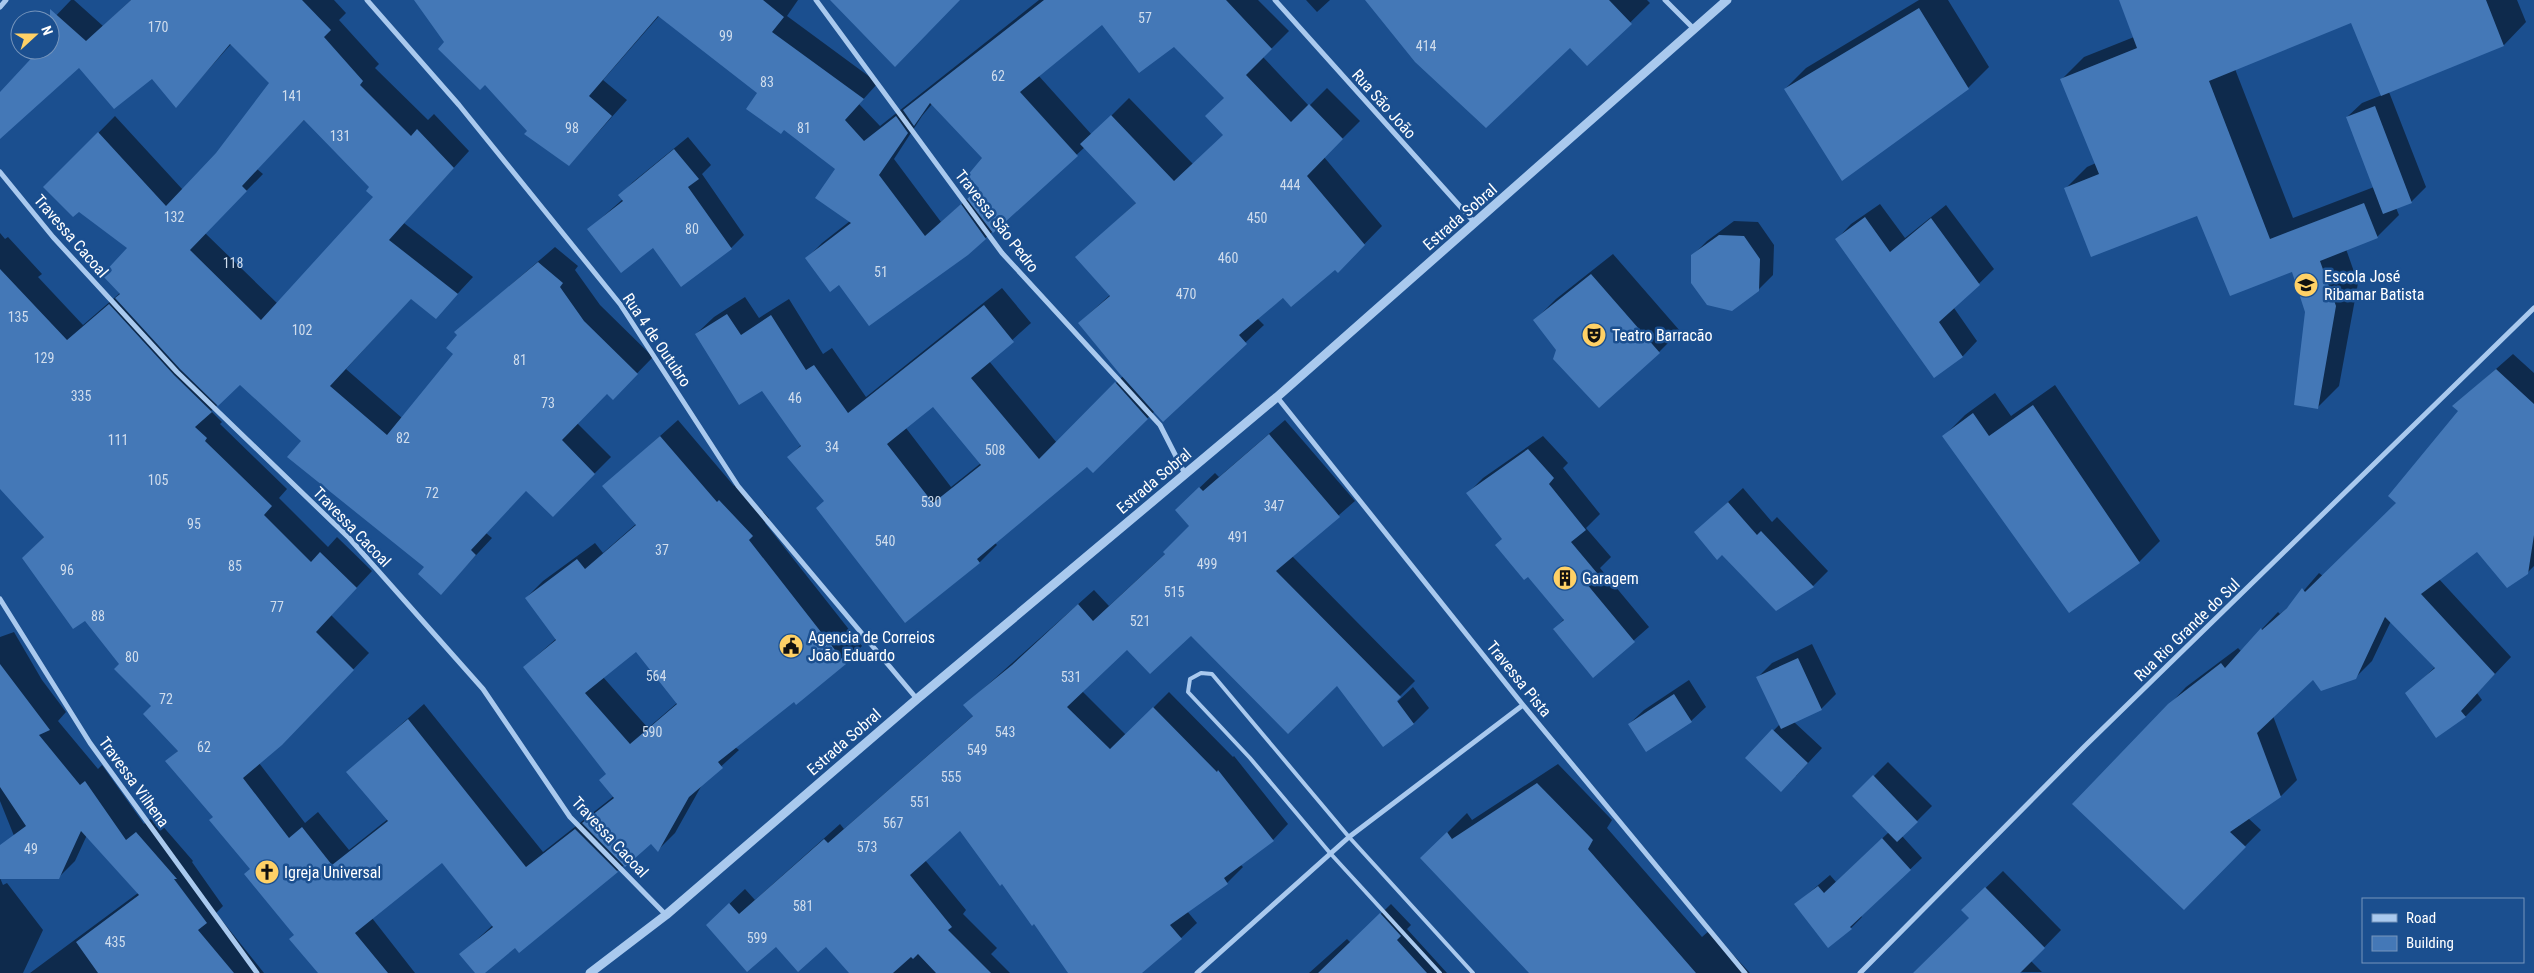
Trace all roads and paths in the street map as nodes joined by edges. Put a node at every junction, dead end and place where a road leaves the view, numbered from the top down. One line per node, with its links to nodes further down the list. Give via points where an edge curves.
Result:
1 (6, 0): 7 (street)
2 (367, 0): 15 (street, Rua 4 de Outubro, via 460,105 620,304 738,486)
3 (816, 0): 13 (street, Travessa São Pedro, via 1002,253 1160,425)
4 (1275, 0): 10 (street, Rua São João)
5 (1665, 0): 8 (street)
6 (1726, 0): 8 (street, Estrada Sobral)
7 (0, 7)
8 (1694, 30): 10 (street, Estrada Sobral)
9 (0, 172): 19 (street, Travessa Cacoal, via 53,237 177,372 355,546 483,689 570,817)
10 (1476, 224): 12 (street, Estrada Sobral)
11 (2534, 308): 26 (street, Rua Rio Grande do Sul, via 2085,746)
12 (1277, 397): 13 (street, Estrada Sobral); 16 (street, Travessa Pista)
13 (1185, 474): 15 (street, Estrada Sobral)
14 (0, 599): 20 (street, Travessa Vilhena, via 90,743)
15 (917, 699): 19 (street, Estrada Sobral)
16 (1523, 705): 17 (street); 25 (street, Travessa Pista)
17 (1349, 837): 18 (street); 18 (lane, via 1212,674 1202,673 1190,679 1188,692 1250,758); 24 (lane)
18 (1330, 853): 22 (street); 23 (lane)
19 (666, 914): 21 (street, Estrada Sobral)
20 (257, 973)
21 (590, 973)
22 (1197, 973)
23 (1440, 973)
24 (1473, 973)
25 (1745, 973)
26 (1860, 973)

